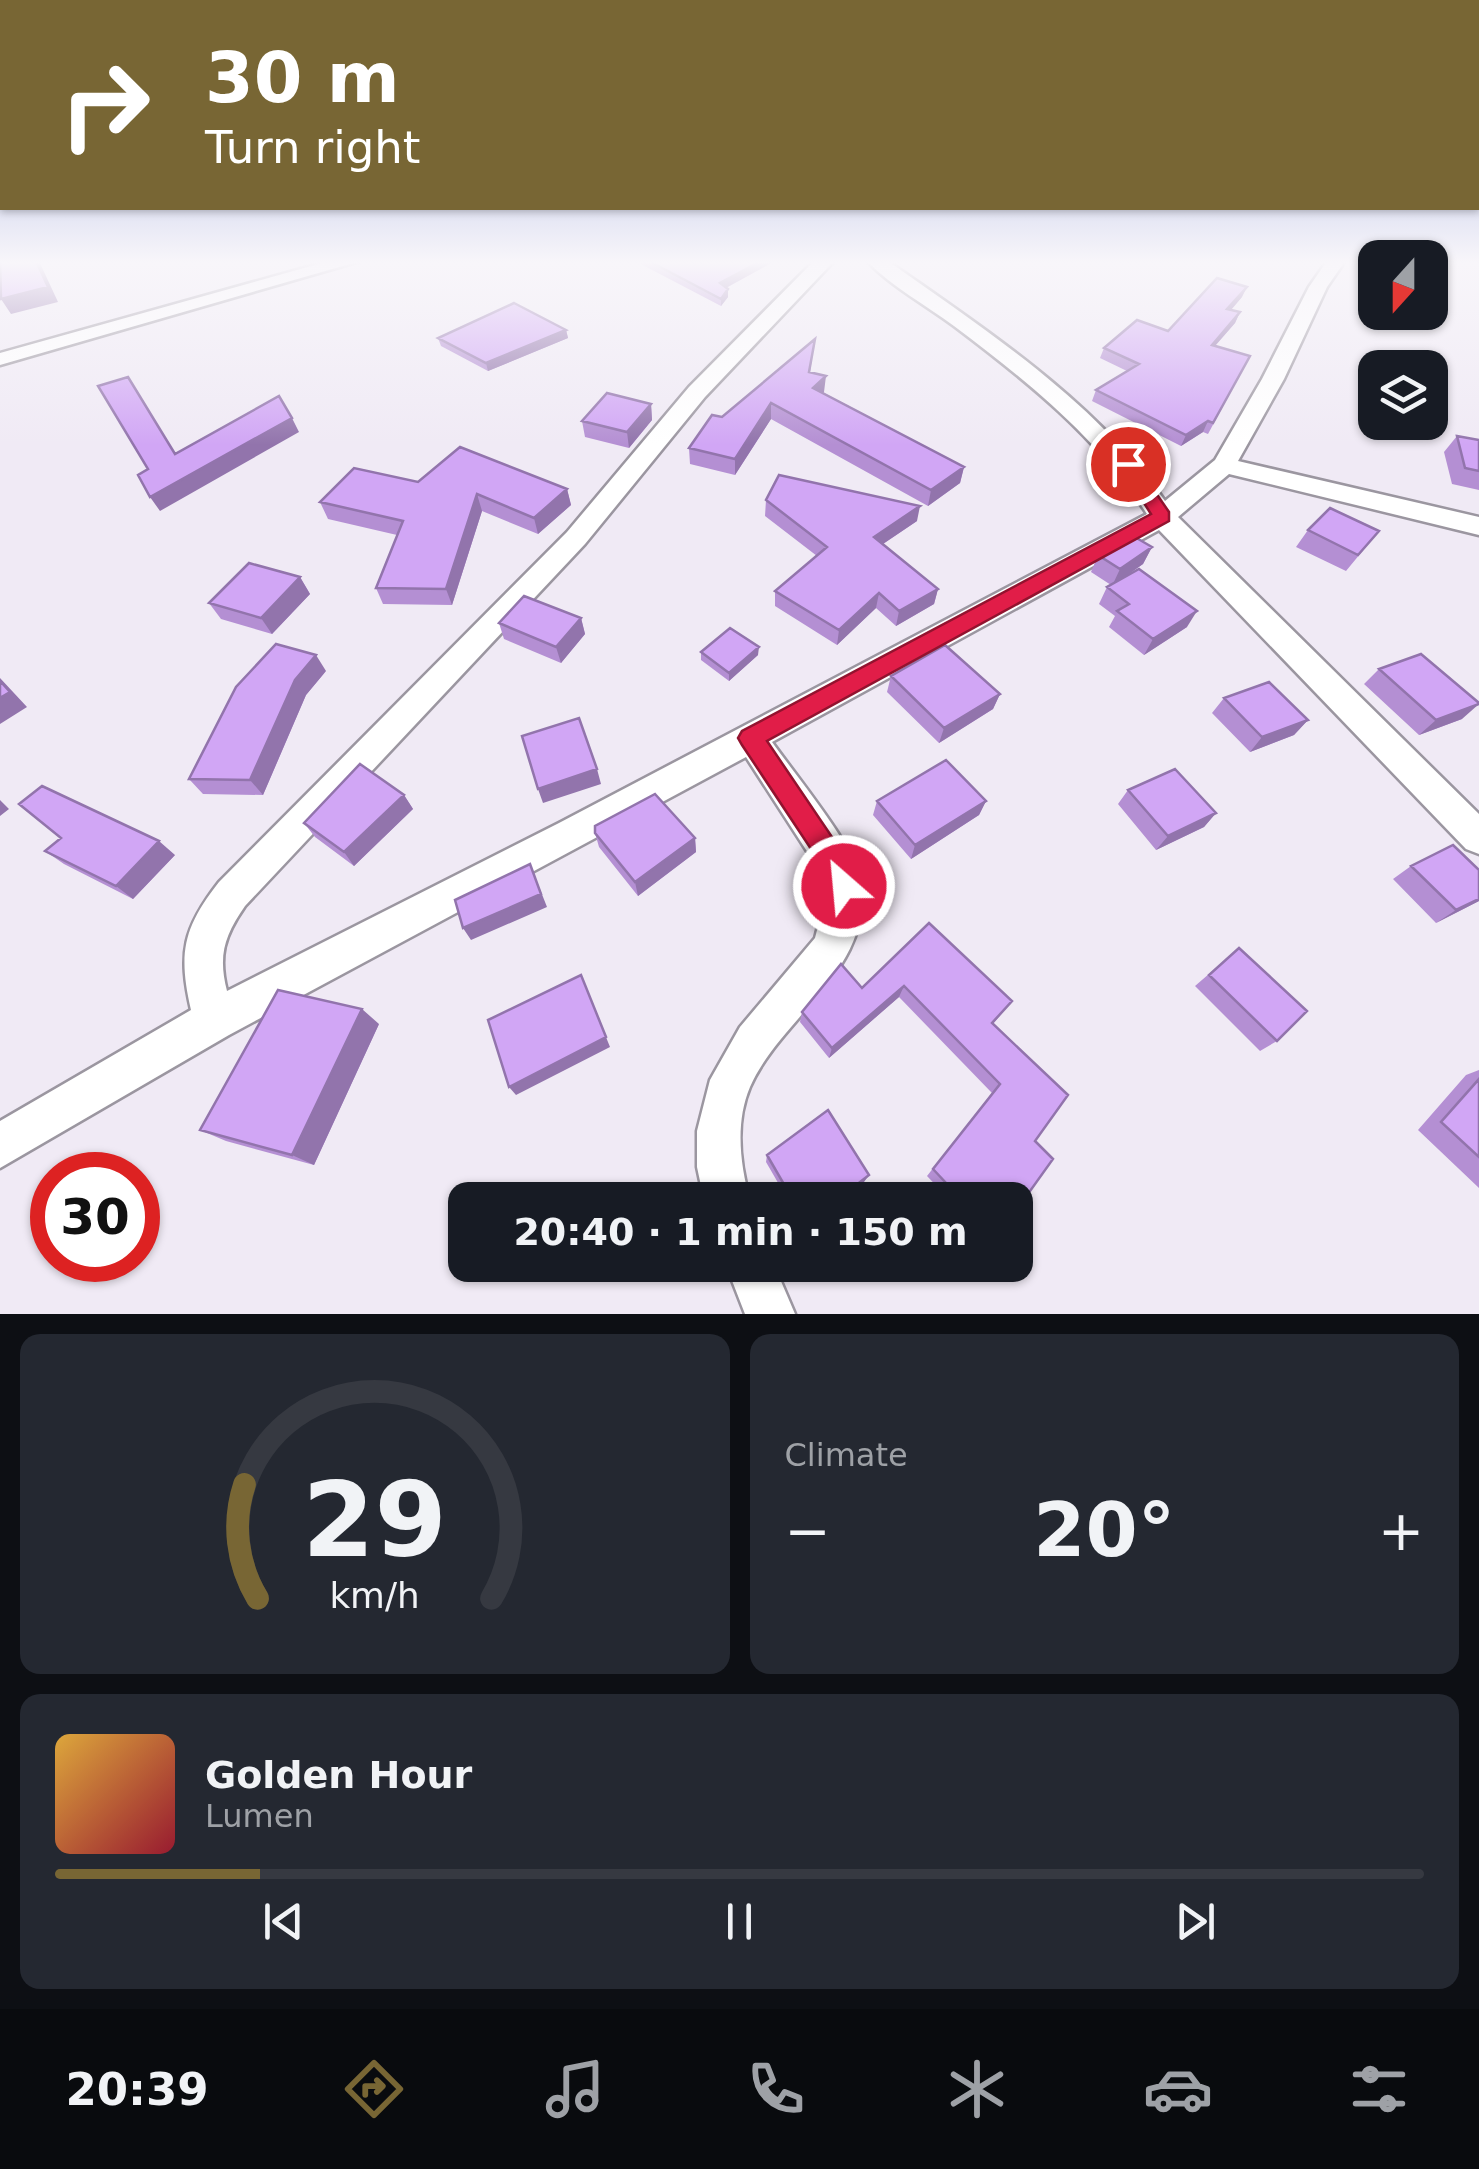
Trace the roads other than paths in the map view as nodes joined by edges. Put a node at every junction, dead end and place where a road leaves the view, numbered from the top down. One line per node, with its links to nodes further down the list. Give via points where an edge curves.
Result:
1 (133, 322): 5 (street)
2 (766, 322): 11 (street, via 697,392 576,538 232,894 201,947)
3 (960, 322): 7 (street, via 1114,448)
4 (1299, 322): 6 (street)
5 (0, 359)
6 (1224, 465): 7 (street); 8 (street)
7 (1162, 516): 9 (street); 10 (street)
8 (1479, 526)
9 (751, 738): 11 (street); 13 (street, via 840,868 844,910 828,955 738,1066 718,1143)
10 (1479, 838)
11 (214, 1020): 12 (street)
12 (0, 1146)
13 (724, 1182)
14 (757, 1282): 15 (street)
15 (770, 1314)

